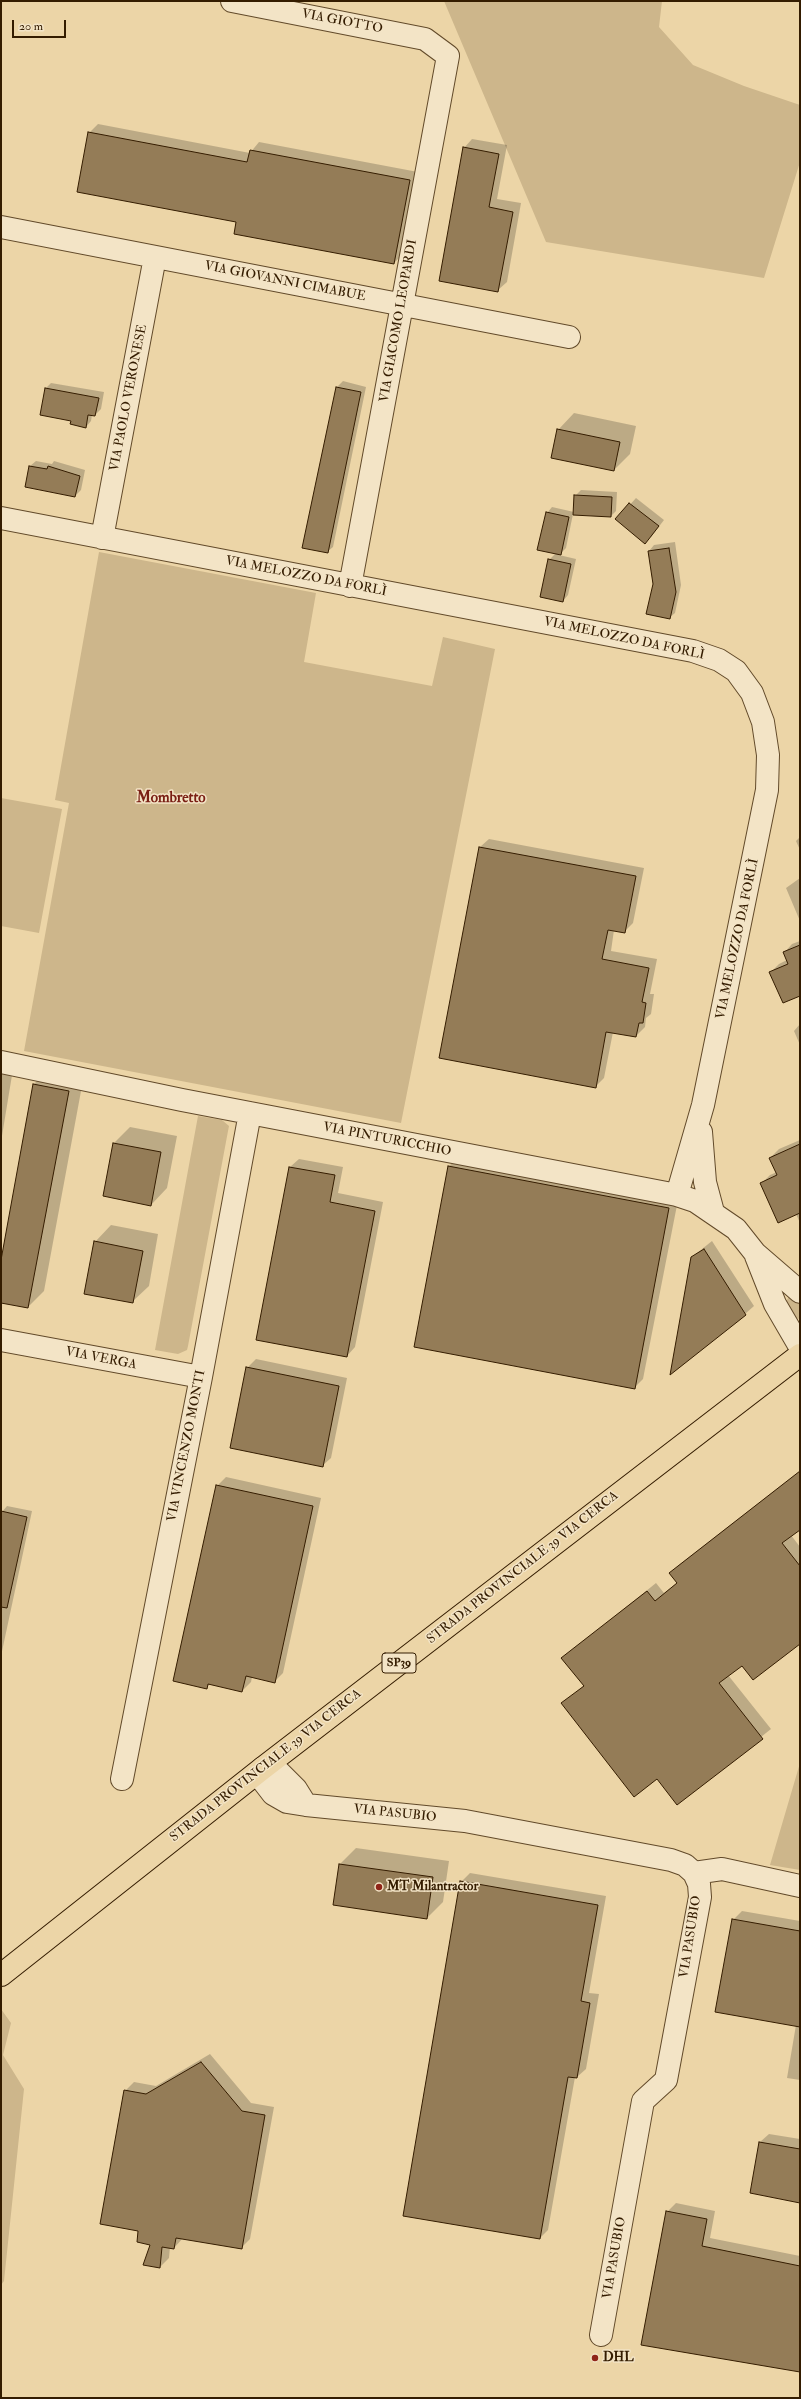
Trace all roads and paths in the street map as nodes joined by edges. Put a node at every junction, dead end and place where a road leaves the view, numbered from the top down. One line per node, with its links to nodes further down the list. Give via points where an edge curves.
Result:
1 (232, 1): 2 (street, VIA GIOTTO, via 425,39)
2 (448, 56): 5 (street, VIA GIACOMO LEOPARDI)
3 (1, 227): 4 (street, VIA GIOVANNI CIMABUE)
4 (155, 257): 5 (street, VIA GIOVANNI CIMABUE); 8 (street, VIA PAOLO VERONESE)
5 (402, 304): 6 (street, VIA GIOVANNI CIMABUE); 9 (street, VIA GIACOMO LEOPARDI)
6 (569, 337)
7 (1, 518): 8 (street, VIA MELOZZO DA FORLÌ)
8 (102, 538): 9 (street, VIA MELOZZO DA FORLÌ)
9 (350, 586): 11 (street, VIA MELOZZO DA FORLÌ, via 694,651 719,660 736,671 752,693 763,722 768,755 767,790)
10 (1, 1062): 12 (street, VIA PINTURICCHIO)
11 (703, 1105): 13 (street, VIA MELOZZO DA FORLÌ); 14 (street, via 701,1142 705,1182)
12 (250, 1113): 13 (street, VIA PINTURICCHIO); 20 (street, VIA VINCENZO MONTI)
13 (677, 1195): 14 (street, VIA PINTURICCHIO)
14 (713, 1212): 15 (street, VIA PINTURICCHIO, via 736,1229)
15 (755, 1253): 16 (street); 18 (street, via 775,1304)
16 (800, 1292)
17 (1, 1340): 20 (street, VIA VERGA)
18 (800, 1347)
19 (800, 1355): 21 (main road, STRADA PROVINCIALE 39 VIA CERCA / SP39)
20 (201, 1377): 22 (street, VIA VINCENZO MONTI)
21 (263, 1768): 23 (street, VIA PASUBIO, via 279,1772 296,1789 306,1805 465,1821 671,1860); 25 (main road, STRADA PROVINCIALE 39 VIA CERCA / SP39)
22 (122, 1779)
23 (694, 1873): 24 (street, via 722,1869); 26 (street, VIA PASUBIO, via 700,1897 666,2080 643,2101)
24 (800, 1886)
25 (1, 1975)
26 (601, 2334)

